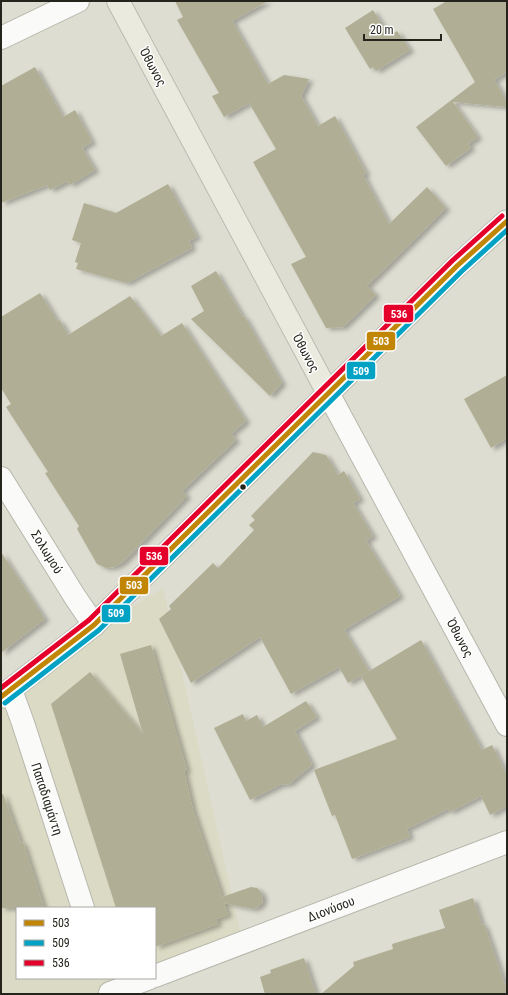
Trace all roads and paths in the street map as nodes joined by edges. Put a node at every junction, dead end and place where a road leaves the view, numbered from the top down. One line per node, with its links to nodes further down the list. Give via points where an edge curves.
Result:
1 (78, 1): 3 (street)
2 (118, 1): 5 (main road, Όθωνος)
3 (1, 38)
4 (507, 221): 5 (main road)
5 (328, 392): 7 (main road); 9 (street, Όθωνος)
6 (1, 478): 7 (street, Σολωμού)
7 (94, 625): 8 (main road)
8 (6, 693): 11 (street, Παπαδιαμάντη, via 23,723)
9 (507, 725)
10 (507, 842): 12 (street, Διονύσου)
11 (83, 907)
12 (156, 976)
13 (146, 979): 14 (street)
14 (108, 988)

